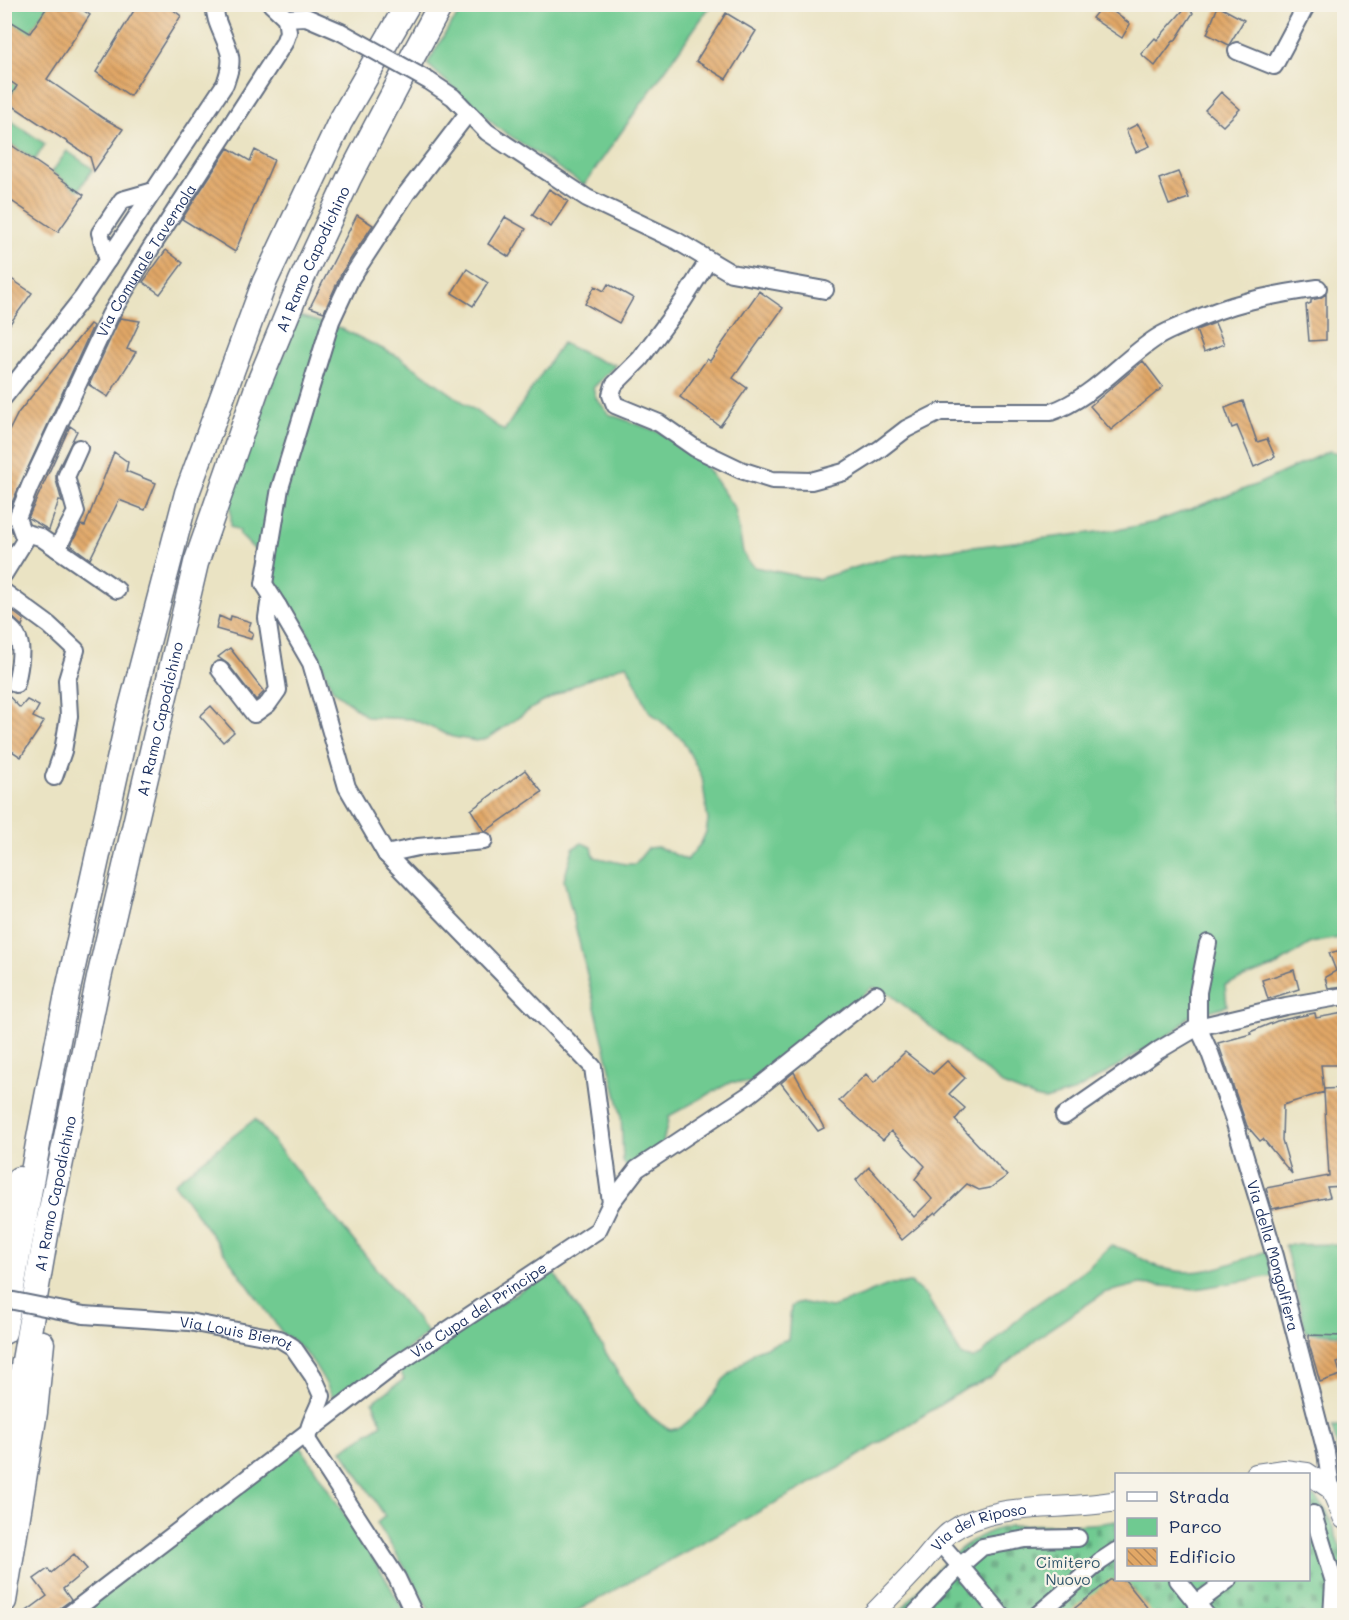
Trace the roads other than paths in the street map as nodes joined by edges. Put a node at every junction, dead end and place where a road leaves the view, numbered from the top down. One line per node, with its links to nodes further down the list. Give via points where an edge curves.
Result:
1 (215, 4): 12 (street, via 230,57 225,84 83,297)
2 (271, 4): 6 (street)
3 (408, 4): 31 (highway, A1 Ramo Capodichino, via 340,122 265,281 187,494 129,715)
4 (441, 4): 34 (highway, A1 Ramo Capodichino, via 301,281 258,385 196,563 99,978)
5 (1307, 4): 7 (street, via 1274,66)
6 (286, 18): 8 (street, bridge, via 306,17 341,32 429,81); 14 (street, Via Comunale Tavernola, via 288,32 284,43 110,315 17,518)
7 (1237, 51)
8 (468, 112): 9 (street, via 487,132 587,198 677,241); 19 (street, via 406,194 351,278 331,321 280,488 264,584)
9 (708, 261): 10 (street, via 640,359 614,386 612,401 658,423 695,448 772,480 811,481 844,472 906,429 940,412 1051,412 1066,407 1135,352 1207,313 1244,301); 11 (street, via 731,273)
10 (1318, 288)
11 (825, 290)
12 (4, 397)
13 (79, 448): 15 (street, via 66,477 76,512)
14 (23, 531): 15 (street); 16 (street, Via Comunale Tavernola, via 25,540)
15 (57, 549): 17 (street)
16 (4, 574)
17 (117, 590)
18 (4, 592): 23 (street, via 76,650 67,680 69,716 63,751)
19 (274, 605): 21 (street, via 267,618 278,690 268,704 254,714); 25 (street, via 311,663 347,787)
20 (4, 624): 22 (street, via 12,628 22,649)
21 (220, 670)
22 (16, 684)
23 (54, 777)
24 (484, 841): 25 (street)
25 (386, 854): 32 (street, via 593,1067)
26 (1208, 943): 29 (street, via 1198,992)
27 (876, 994): 32 (street, Via Cupa del Principe, via 750,1094 637,1169)
28 (1344, 996): 29 (street)
29 (1198, 1028): 30 (street, via 1159,1050); 42 (street, Via della Mongolfiera, via 1233,1118 1275,1256 1326,1452)
30 (1065, 1116)
31 (40, 1133): 33 (highway, via 15,1188); 36 (highway, A1 Ramo Capodichino)
32 (611, 1203): 37 (street, Via Cupa del Principe, via 598,1230 394,1366)
33 (4, 1227)
34 (47, 1228): 40 (highway, A1 Ramo Capodichino); 52 (highway, via 49,1283 35,1412)
35 (4, 1299): 37 (street, Via Louis Bierot, bridge, via 84,1315 189,1322 280,1339 293,1347 322,1396)
36 (4, 1332)
37 (307, 1432): 54 (street, Via Cupa del Principe); 55 (street, via 308,1441 397,1578)
38 (1263, 1473): 39 (main road)
39 (1307, 1473)
40 (4, 1474)
41 (1310, 1475): 42 (main road)
42 (1331, 1489): 45 (main road)
43 (1115, 1501): 47 (main road, Via del Riposo, via 979,1516 949,1533)
44 (1311, 1516): 60 (street, via 1334,1582)
45 (1344, 1519)
46 (1078, 1538): 49 (street, via 1026,1539 982,1547)
47 (940, 1543): 49 (street); 56 (main road, Via del Riposo)
48 (1115, 1552): 59 (street)
49 (960, 1566): 57 (street); 58 (street)
50 (1179, 1581): 53 (street)
51 (1227, 1581): 53 (street)
52 (4, 1601)
53 (1202, 1609)
54 (67, 1616)
55 (415, 1616)
56 (871, 1616)
57 (913, 1616)
58 (1002, 1616)
59 (1036, 1616)
60 (1332, 1616)

